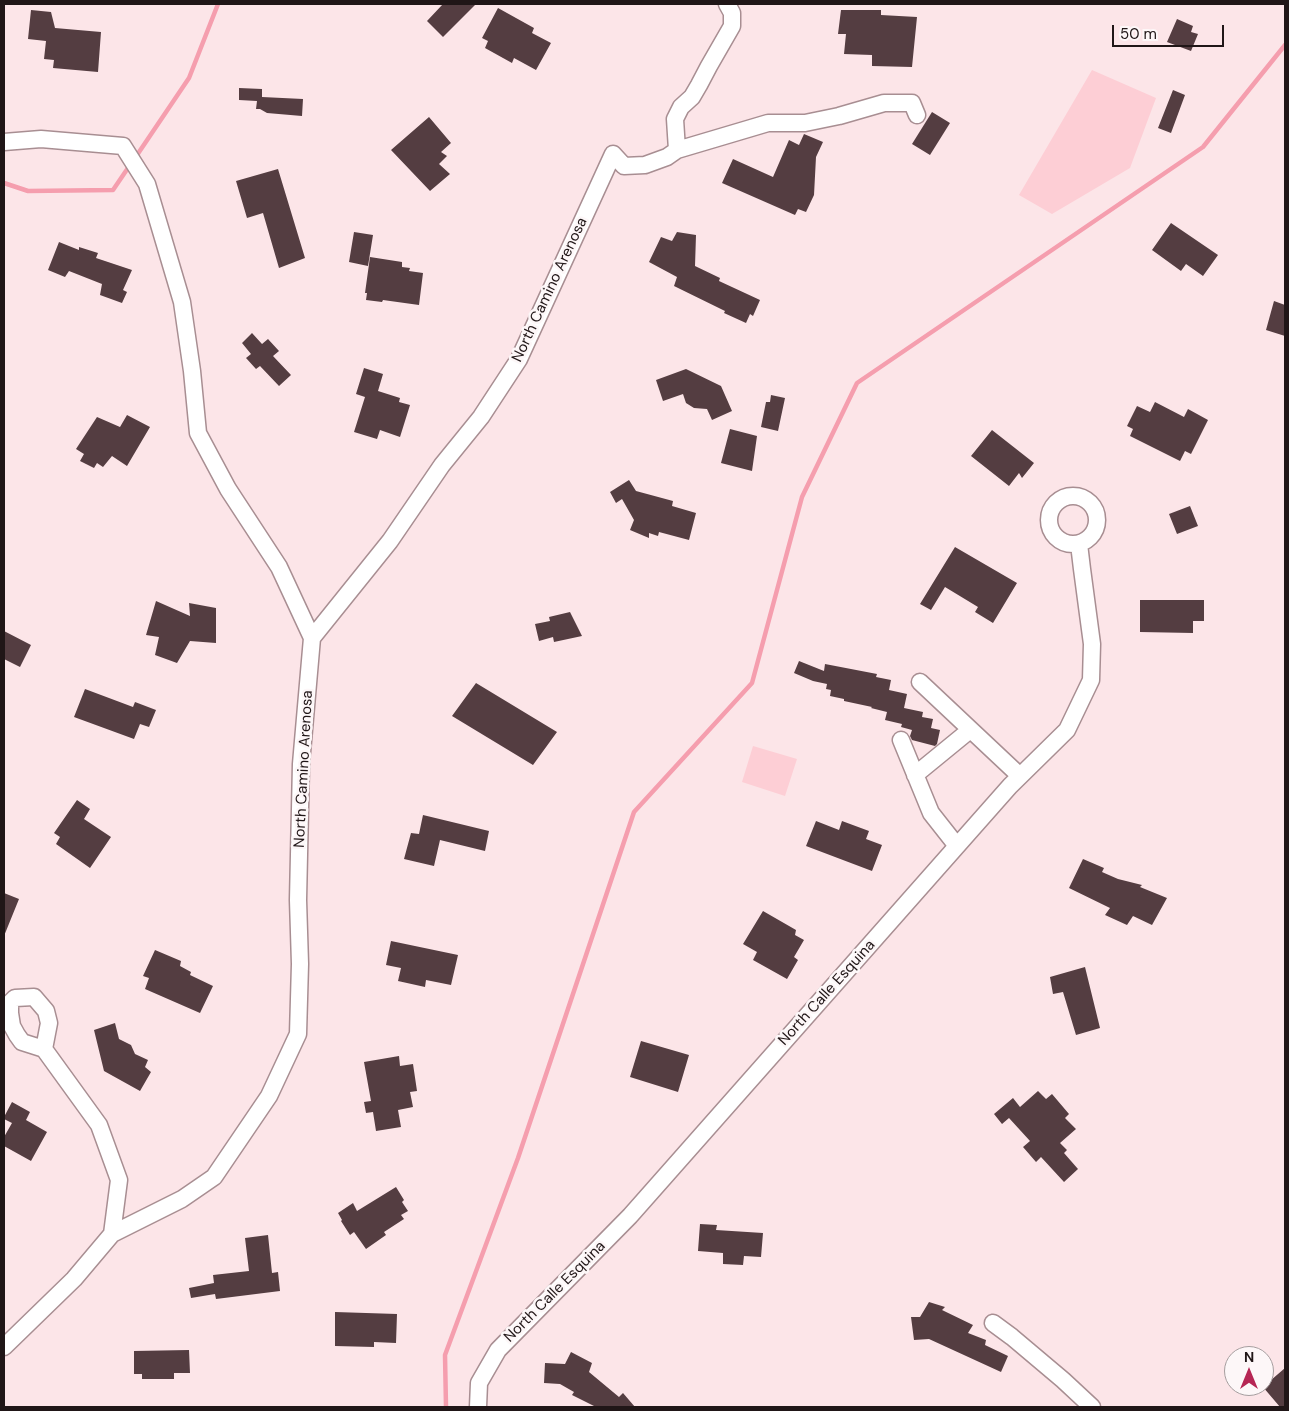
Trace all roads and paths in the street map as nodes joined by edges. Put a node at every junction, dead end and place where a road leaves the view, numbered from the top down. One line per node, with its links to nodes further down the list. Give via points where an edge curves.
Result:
1 (727, 4): 4 (street, via 732,13 732,26 692,97 675,119)
2 (917, 115): 4 (street, via 912,103 884,103 805,122 768,122)
3 (4, 142): 6 (street, via 41,139 123,146 147,184 182,302 198,433 228,489 279,567)
4 (677, 150): 6 (street, North Camino Arenosa, via 645,165 624,166 613,154 519,359 481,417 442,465 390,541)
5 (1079, 544): 11 (street, North Calle Esquina, via 1092,644 1091,680 1067,730)
6 (312, 638): 14 (street, North Camino Arenosa, via 301,764 298,1034 269,1096 214,1176 182,1199)
7 (920, 682): 8 (street)
8 (970, 730): 10 (street); 11 (street)
9 (901, 740): 10 (street)
10 (915, 776): 12 (street, via 931,813)
11 (1020, 776): 12 (street, North Calle Esquina)
12 (957, 846): 17 (street, North Calle Esquina, via 630,1216 498,1350 479,1383)
13 (44, 1049): 14 (street, via 99,1125 119,1180)
14 (112, 1234): 16 (street, North Camino Arenosa, via 74,1279)
15 (993, 1324): 18 (street, via 1012,1336)
16 (4, 1347)
17 (478, 1407)
18 (1092, 1407)

